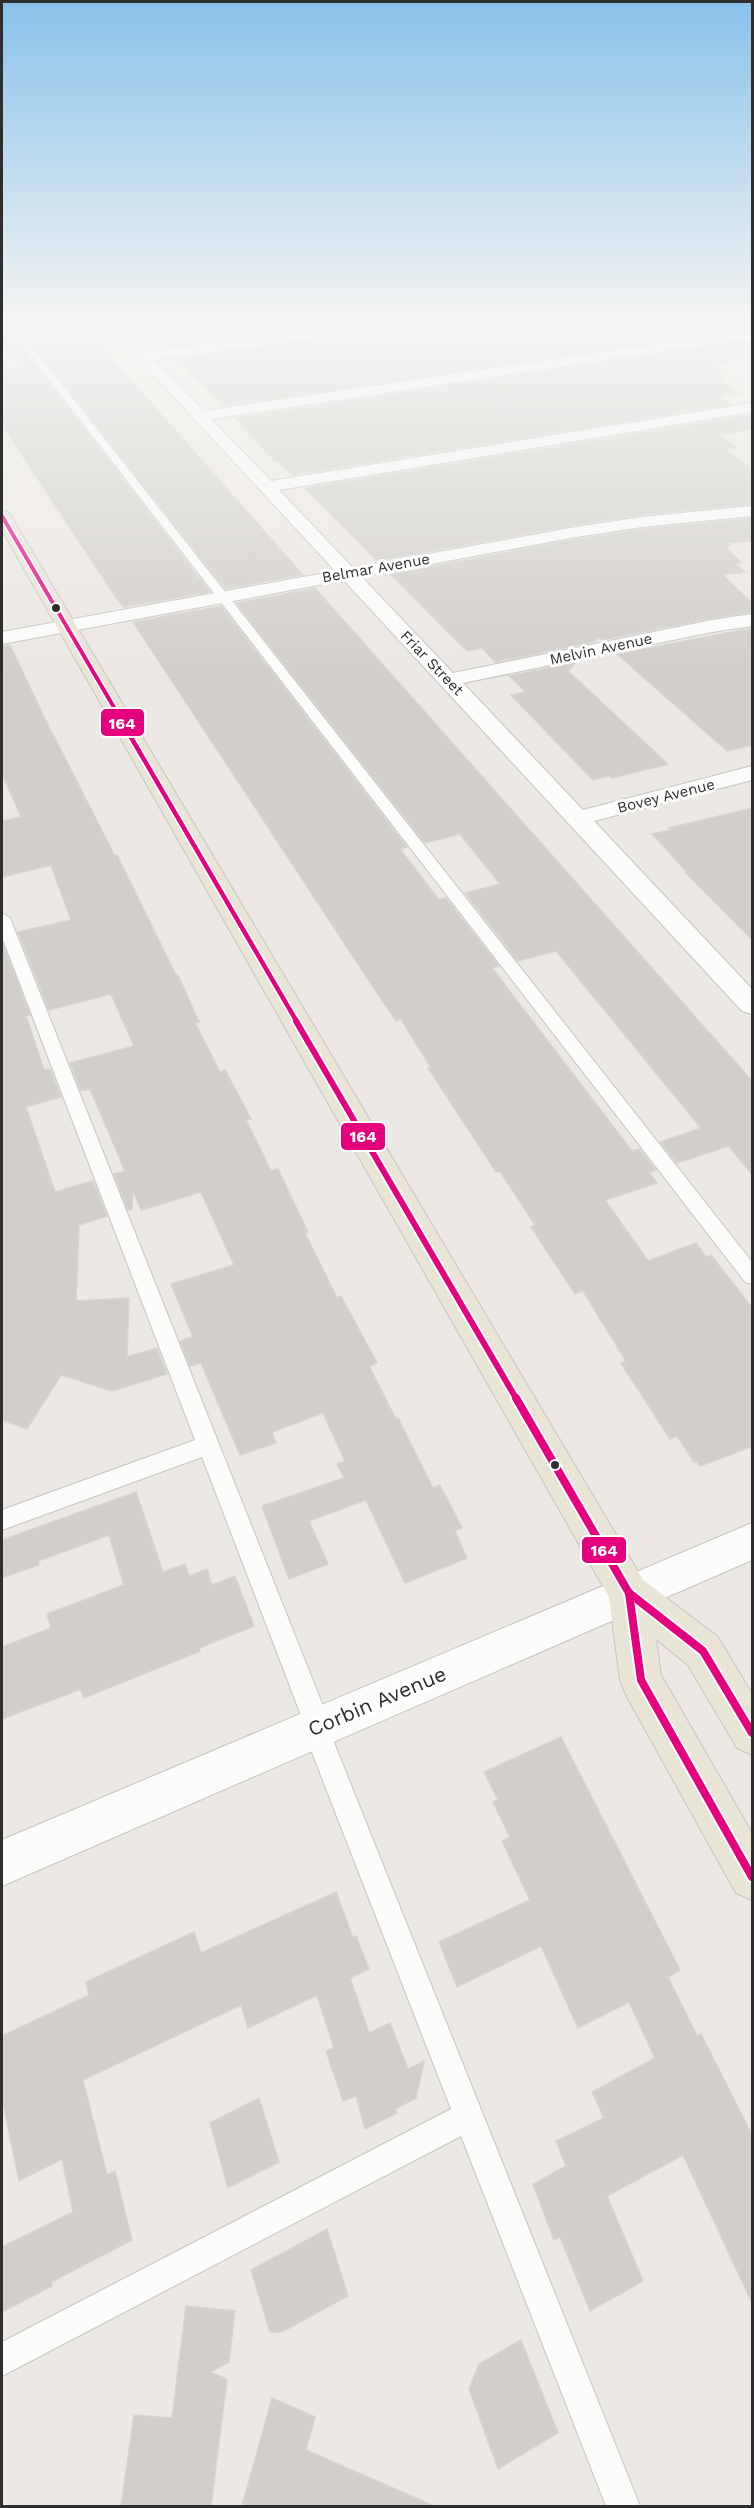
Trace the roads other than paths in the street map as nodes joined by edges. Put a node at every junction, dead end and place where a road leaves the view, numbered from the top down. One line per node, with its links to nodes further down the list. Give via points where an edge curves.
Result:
1 (98, 438): 8 (lane)
2 (220, 438): 4 (street, Friar Street)
3 (560, 438): 4 (street)
4 (266, 487): 7 (street, Friar Street)
5 (753, 511): 7 (street, Belmar Avenue, via 576,532)
6 (2, 516): 10 (main road)
7 (346, 574): 8 (street, Belmar Avenue); 12 (street, Friar Street)
8 (221, 597): 10 (street, Belmar Avenue); 17 (lane)
9 (753, 620): 12 (street, Melvin Avenue)
10 (64, 626): 11 (street, Belmar Avenue); 21 (main road)
11 (2, 638)
12 (449, 681): 14 (street, Friar Street)
13 (753, 773): 14 (street, Bovey Avenue)
14 (579, 818): 16 (street, Friar Street)
15 (2, 918): 18 (lane)
16 (751, 1001)
17 (753, 1276)
18 (209, 1445): 19 (lane); 22 (lane)
19 (2, 1520)
20 (753, 1541): 21 (street, Corbin Avenue)
21 (629, 1593): 22 (street, Corbin Avenue); 23 (main road, via 703,1651); 25 (main road, via 641,1680)
22 (316, 1727): 24 (street, Corbin Avenue); 26 (lane)
23 (753, 1733)
24 (2, 1863)
25 (753, 1877)
26 (470, 2115): 27 (lane); 28 (lane)
27 (2, 2360)
28 (623, 2506)

